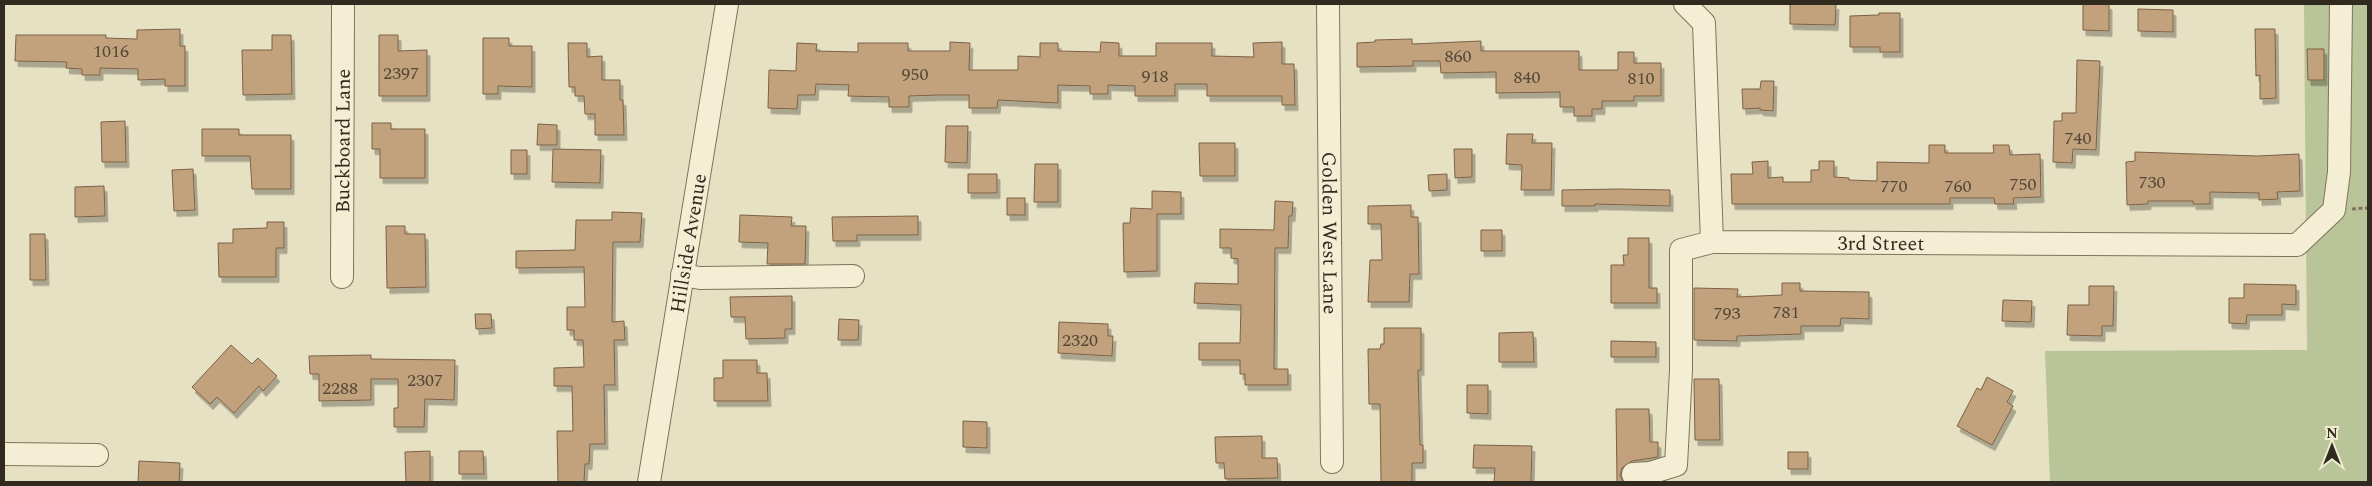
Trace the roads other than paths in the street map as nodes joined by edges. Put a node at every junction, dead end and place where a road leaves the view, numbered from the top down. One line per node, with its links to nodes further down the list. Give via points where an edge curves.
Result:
1 (342, 4): 9 (street, Buckboard Lane)
2 (726, 4): 7 (street, Hillside Avenue)
3 (1328, 4): 12 (street, Golden West Lane)
4 (1685, 4): 6 (street, via 1704,23)
5 (2341, 4): 6 (street, 3rd Street, via 2339,172 2334,210 2297,245)
6 (1712, 242): 13 (street, 3rd Street, via 1681,250 1681,370 1676,464 1650,473)
7 (682, 275): 8 (street, via 709,278); 14 (street, Hillside Avenue)
8 (853, 276)
9 (342, 277)
10 (4, 454): 11 (street)
11 (97, 455)
12 (1332, 462)
13 (1633, 474)
14 (649, 482)

